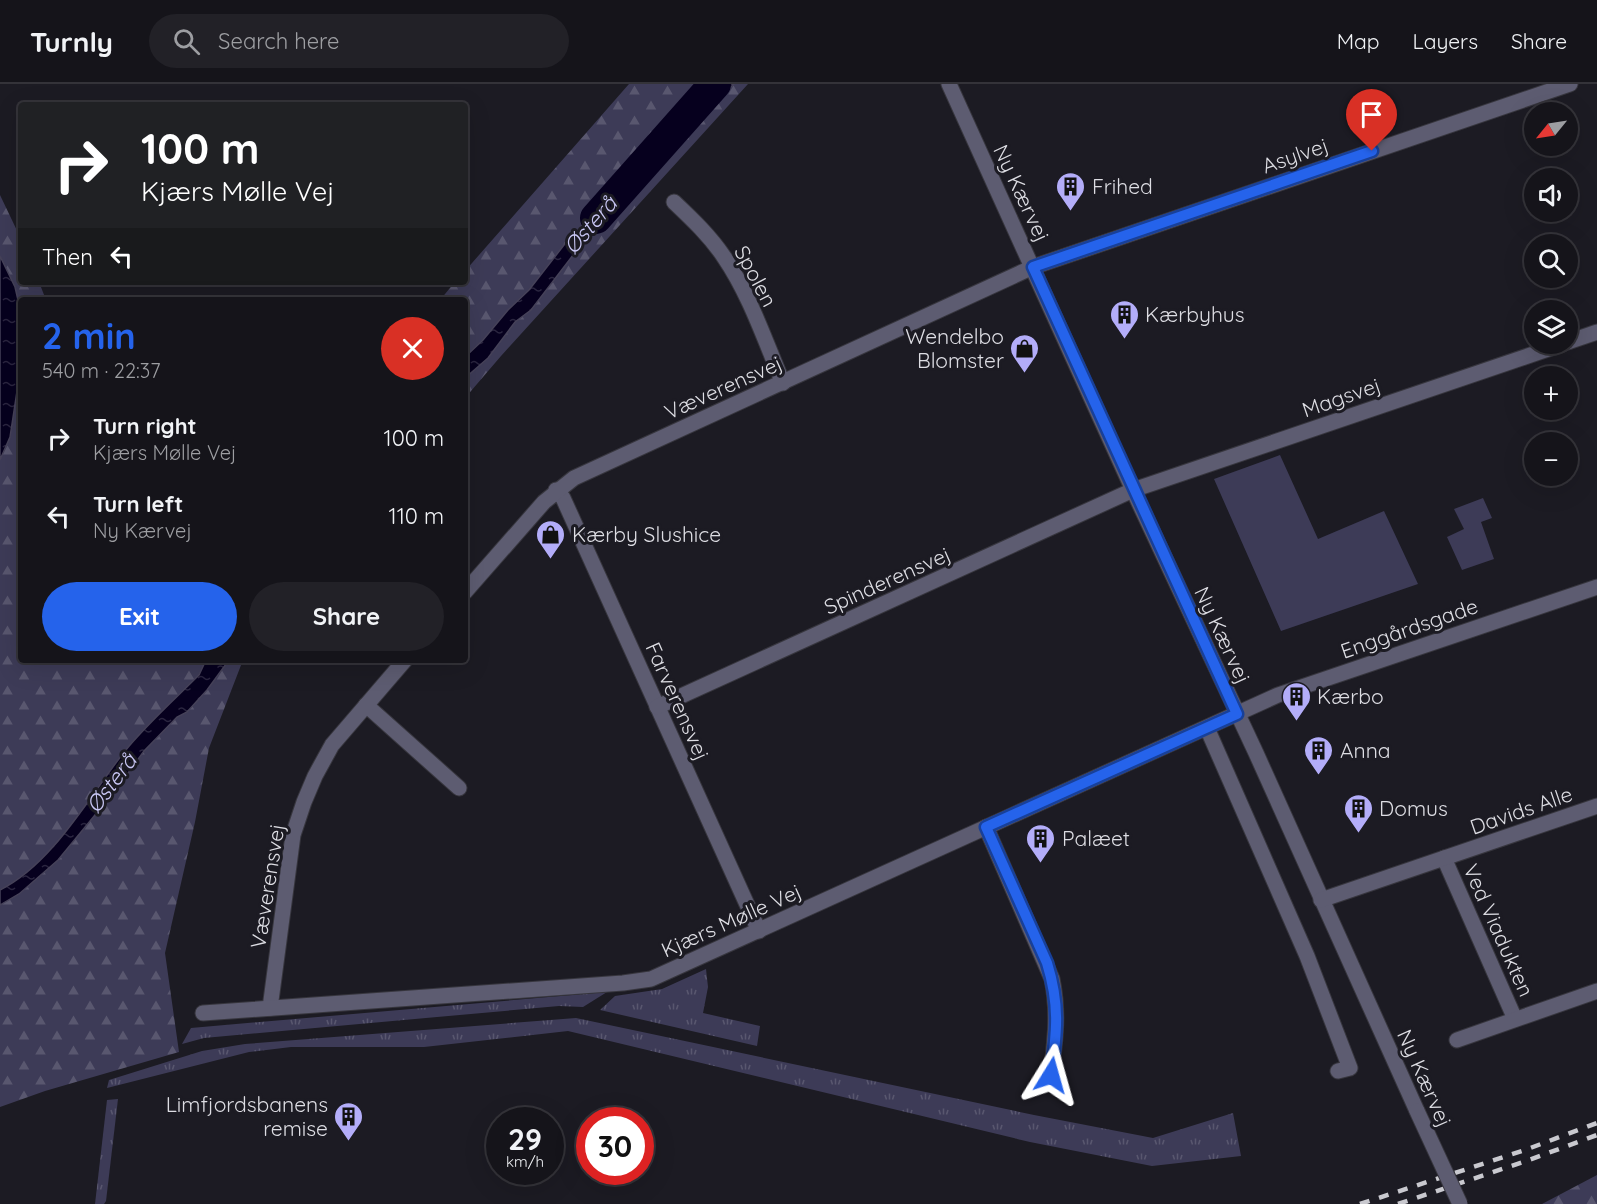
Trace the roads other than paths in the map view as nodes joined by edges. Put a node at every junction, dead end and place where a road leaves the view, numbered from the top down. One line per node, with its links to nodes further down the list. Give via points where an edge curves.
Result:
1 (949, 84): 4 (street, Ny Kærvej)
2 (1570, 84): 4 (street, Asylvej)
3 (674, 202): 8 (street, Spolen, via 724,256)
4 (1033, 267): 8 (street, Væverensvej); 10 (street, Ny Kærvej)
5 (1597, 332): 6 (street)
6 (1578, 339)
7 (1534, 354): 10 (street, Magsvej)
8 (783, 383): 9 (street, Væverensvej, via 574,478)
9 (556, 490): 12 (street, Væverensvej); 15 (street, Farverensvej)
10 (1133, 490): 15 (street, Spinderensvej); 16 (street, Ny Kærvej)
11 (1597, 587): 16 (street, Enggårdsgade, via 1278,695)
12 (468, 589)
13 (402, 663): 14 (street, Væverensvej)
14 (366, 705): 18 (street); 25 (street, Væverensvej, via 332,745 315,776 293,835)
15 (657, 707): 23 (street, Farverensvej)
16 (1237, 714): 17 (street, Kjærs Mølle Vej); 22 (street, Ny Kærvej)
17 (1207, 728): 20 (street, Kjærs Mølle Vej); 29 (street, via 1350,1068)
18 (459, 788)
19 (1597, 806): 21 (street, Davids Alle)
20 (986, 827): 23 (street, Kjærs Mølle Vej); 30 (street, via 1052,979 1057,1021)
21 (1444, 858): 22 (street, Davids Alle); 27 (street, Ved Viadukten)
22 (1321, 900): 31 (street, Ny Kærvej, bridge)
23 (759, 931): 25 (street, Kjærs Mølle Vej, via 636,982)
24 (1597, 991): 27 (street, Ved Viadukten)
25 (270, 1008): 26 (street, Kjærs Mølle Vej)
26 (203, 1013)
27 (1515, 1019): 28 (street, Ved Viadukten)
28 (1457, 1040)
29 (1338, 1071)
30 (1051, 1075)
31 (1460, 1204)

